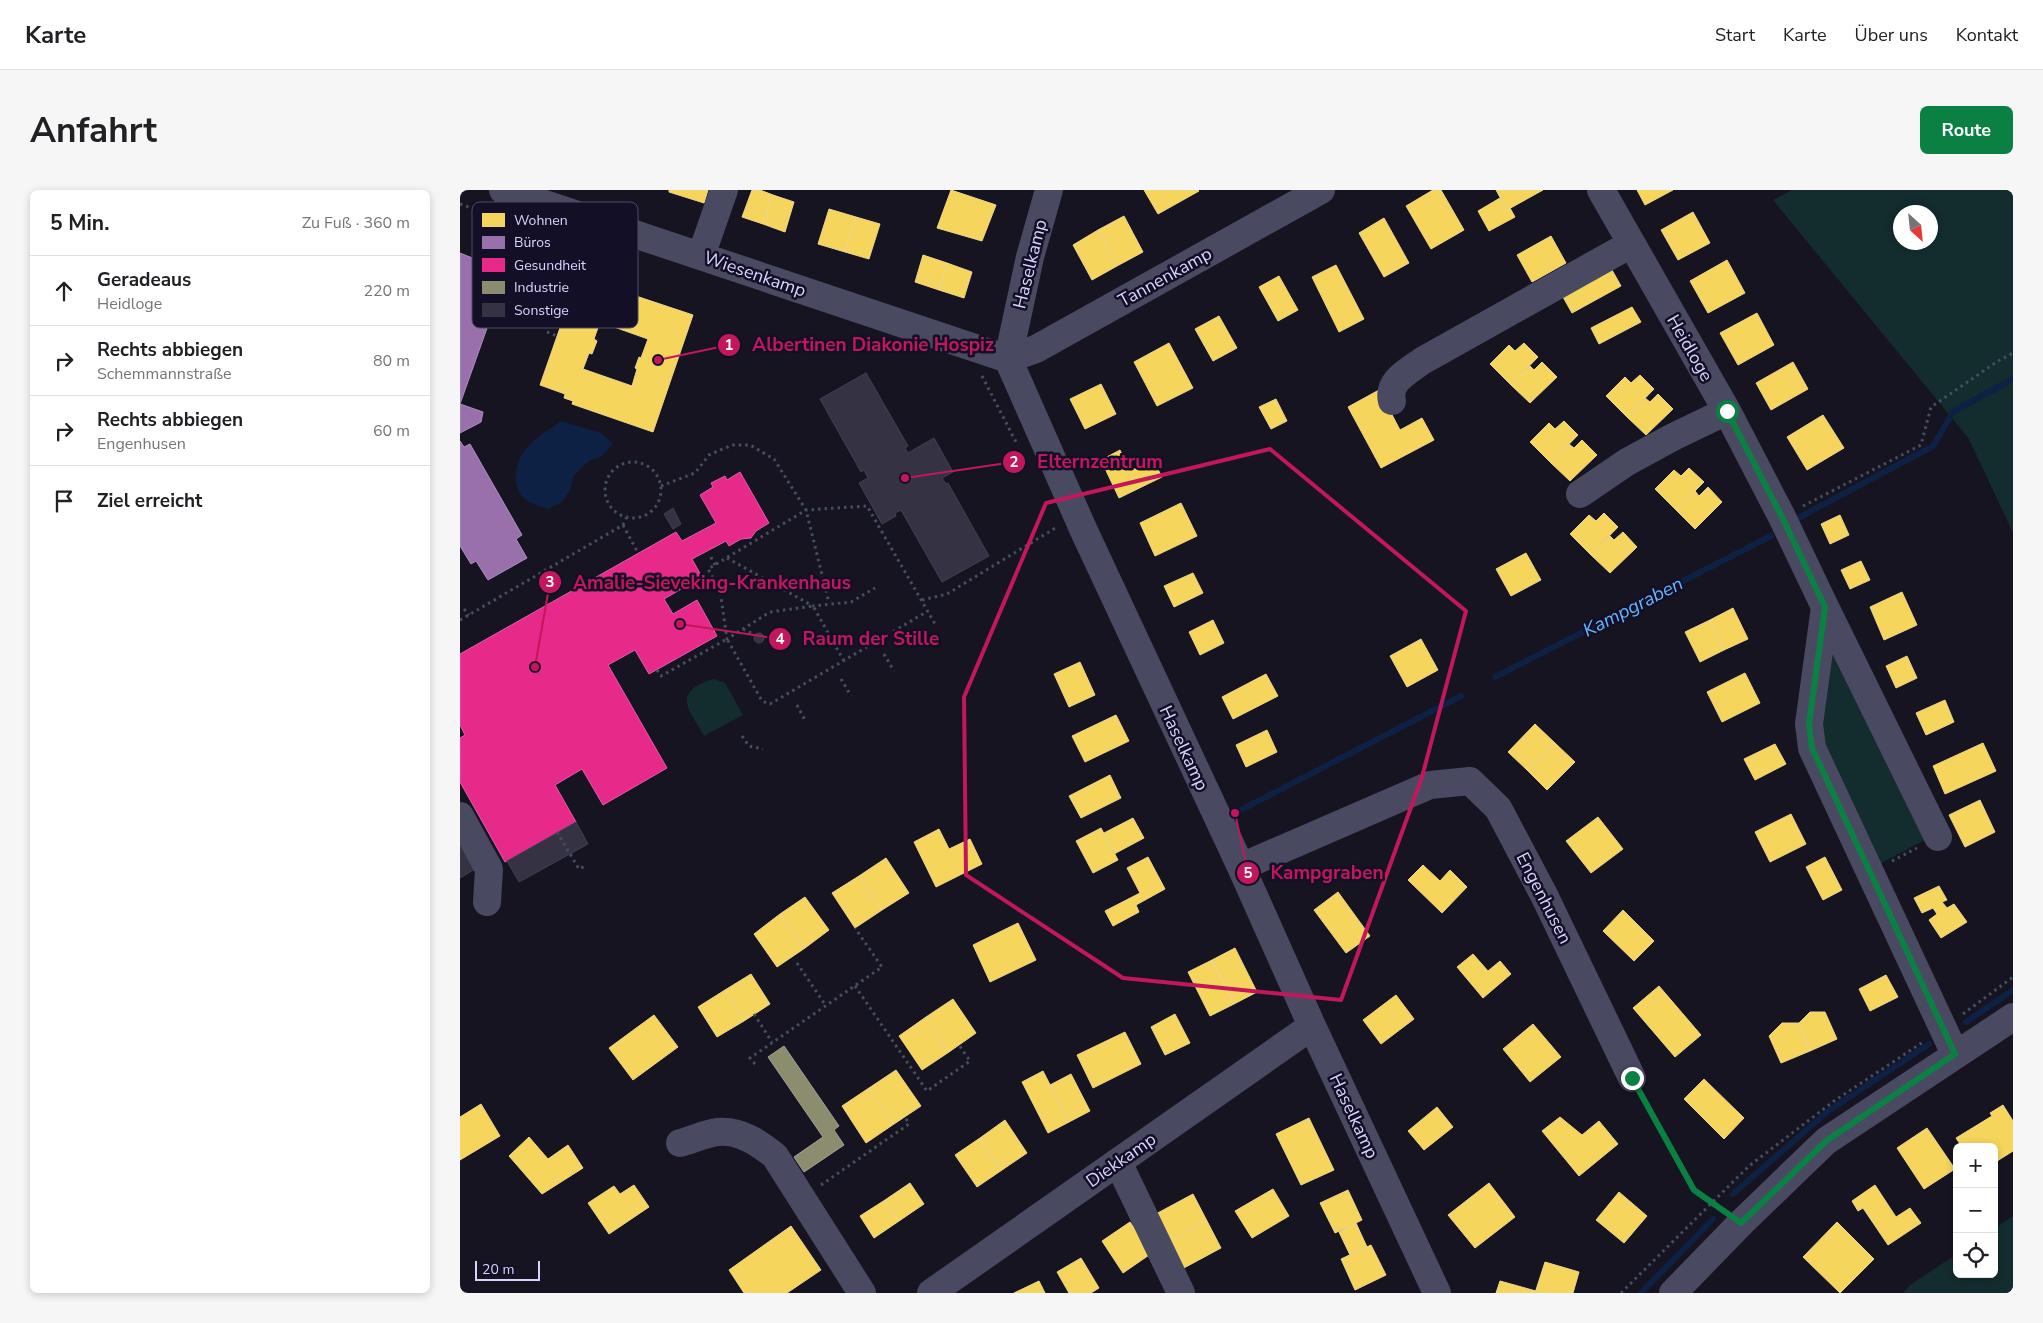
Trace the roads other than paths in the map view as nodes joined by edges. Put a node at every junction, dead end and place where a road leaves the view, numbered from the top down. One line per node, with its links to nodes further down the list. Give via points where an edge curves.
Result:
1 (503, 190): 6 (street, Wiesenkamp)
2 (724, 190): 9 (street)
3 (1049, 190): 10 (street, Haselkamp, via 1030,257)
4 (1321, 190): 10 (street, Tannenkamp, via 1036,349)
5 (1600, 190): 8 (street, Heidloge)
6 (539, 202)
7 (638, 235): 9 (street, Wiesenkamp)
8 (1631, 244): 11 (street, via 1422,361 1395,382); 12 (street, Heidloge)
9 (701, 256): 10 (street, Wiesenkamp)
10 (1008, 359): 17 (street, Haselkamp, via 1084,531)
11 (1392, 401)
12 (1727, 411): 13 (street, via 1627,462); 14 (street, Heidloge)
13 (1580, 494)
14 (1825, 607): 16 (street, Heidloge); 21 (street, via 1809,724 1812,748)
15 (460, 816): 18 (street, via 489,869)
16 (1938, 837)
17 (1241, 867): 20 (street, Haselkamp); 22 (street, Engenhusen, via 1430,785 1470,781 1498,808 1544,895)
18 (487, 902)
19 (2013, 1016): 21 (street)
20 (1312, 1026): 24 (street, Diekkamp); 28 (street, Haselkamp)
21 (1955, 1054): 29 (street, via 1826,1141)
22 (1632, 1078)
23 (680, 1143): 25 (street, via 718,1132 733,1133 754,1140 775,1156)
24 (1118, 1162): 26 (street, Diekkamp); 27 (street)
25 (862, 1293)
26 (931, 1293)
27 (1181, 1293)
28 (1438, 1293)
29 (1673, 1293)

